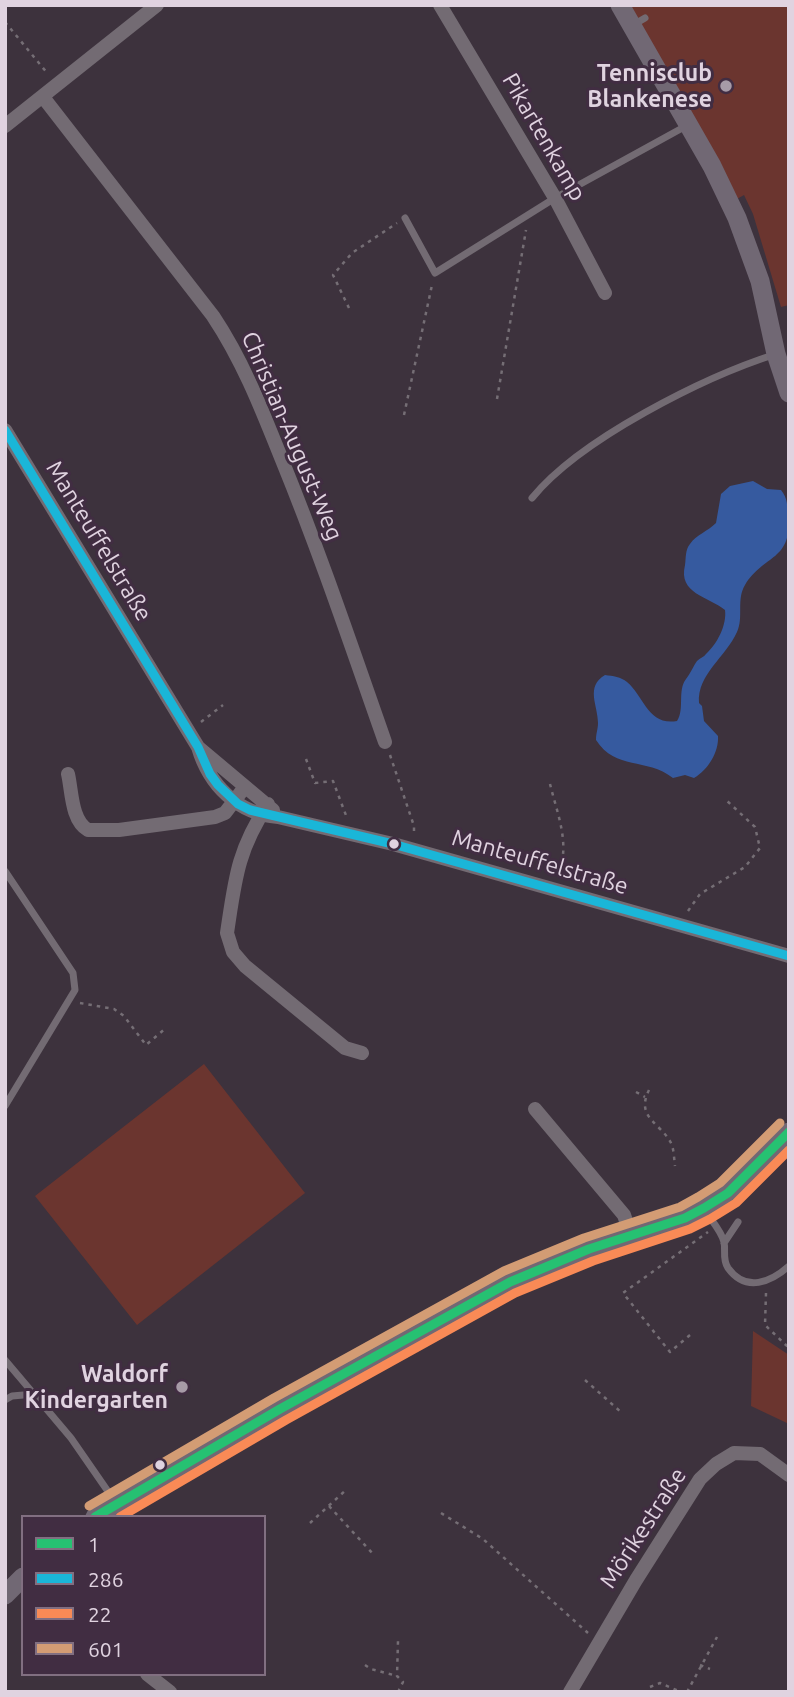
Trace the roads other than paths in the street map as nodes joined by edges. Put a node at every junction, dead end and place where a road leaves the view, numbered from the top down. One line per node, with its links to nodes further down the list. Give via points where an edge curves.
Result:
1 (157, 5): 4 (street)
2 (440, 5): 7 (street, Pikartenkamp)
3 (620, 5): 5 (main road, via 638,22)
4 (43, 97): 6 (street); 14 (street, Christian-August-Weg, via 230,341 296,493)
5 (688, 125): 7 (lane); 10 (main road, via 726,191 747,242)
6 (5, 127)
7 (555, 198): 8 (lane, via 435,273); 9 (street, Pikartenkamp)
8 (405, 218)
9 (605, 293)
10 (776, 354): 11 (main road); 13 (lane, via 711,379 628,423 547,479)
11 (789, 393)
12 (5, 430): 15 (street, Manteuffelstraße)
13 (532, 498)
14 (385, 742)
15 (198, 747): 17 (street, Manteuffelstraße); 18 (street, Manteuffelstraße, via 211,778)
16 (68, 774): 18 (street, via 79,824 88,830 215,817)
17 (244, 788): 18 (street); 19 (street, Manteuffelstraße)
18 (235, 801): 19 (street, Manteuffelstraße)
19 (264, 810): 21 (street, Manteuffelstraße); 22 (street, via 247,838 237,869 229,943 245,966 345,1048)
20 (5, 871): 23 (lane, via 73,973 75,990)
21 (789, 956)
22 (362, 1053)
23 (5, 1106)
24 (535, 1109): 28 (street, via 624,1215)
25 (789, 1132): 26 (main road)
26 (703, 1215): 28 (main road); 29 (lane)
27 (738, 1222): 29 (lane)
28 (631, 1236): 35 (main road, via 510,1282)
29 (724, 1242): 30 (lane, via 727,1267 751,1283 765,1283)
30 (789, 1266)
31 (5, 1360): 32 (lane)
32 (35, 1394): 33 (lane); 35 (lane)
33 (5, 1401)
34 (789, 1475): 41 (street, Mörikestraße, via 760,1454 734,1453 700,1479)
35 (116, 1503): 36 (main road)
36 (98, 1515)
37 (21, 1580): 38 (main road)
38 (5, 1595)
39 (149, 1676): 40 (street)
40 (170, 1692)
41 (570, 1692)

